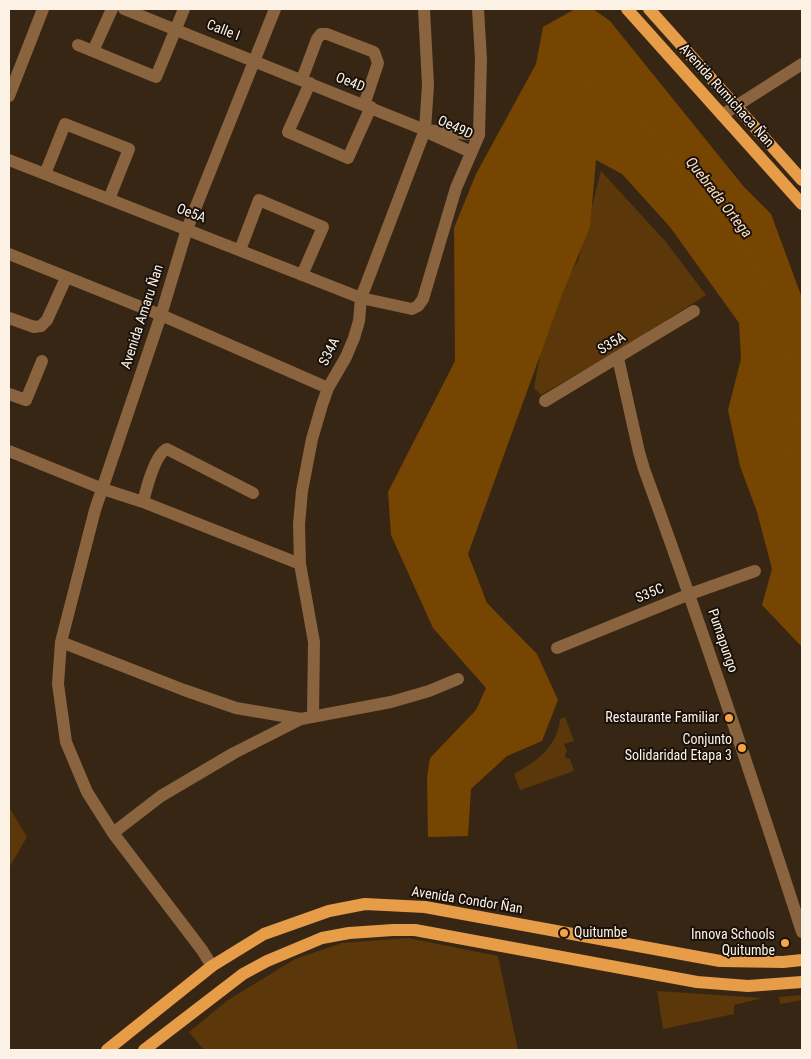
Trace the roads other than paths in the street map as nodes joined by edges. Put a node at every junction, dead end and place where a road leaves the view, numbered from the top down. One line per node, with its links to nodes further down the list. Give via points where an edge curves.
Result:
1 (43, 9): 16 (street)
2 (112, 9): 12 (street)
3 (124, 9): 10 (street, Calle I)
4 (184, 9): 10 (street)
5 (275, 9): 13 (street, Avenida Amaru Ñan)
6 (424, 9): 20 (street, S34A)
7 (478, 9): 21 (street, via 481,58)
8 (627, 9): 19 (main road, Avenida Rumichaca Ñan)
9 (650, 9): 18 (main road, Avenida Rumichaca Ñan)
10 (176, 29): 12 (street, via 156,77); 13 (street, Calle I)
11 (78, 45): 12 (street)
12 (94, 51)
13 (255, 60): 15 (street, Oe4D); 28 (street, Avenida Amaru Ñan)
14 (802, 64): 18 (street)
15 (306, 81): 17 (street, Oe4D); 17 (street, via 321,34 374,52 378,63); 17 (street, via 288,132 348,158)
16 (9, 96)
17 (367, 106): 20 (street, Oe4D)
18 (736, 107): 19 (street); 25 (main road, Avenida Rumichaca Ñan)
19 (722, 115): 27 (main road, Avenida Rumichaca Ñan)
20 (430, 131): 21 (street, Oe49D); 22 (street, Oe49D, via 434,136); 33 (street, S34A)
21 (479, 135): 22 (street, Oe5A)
22 (471, 152): 33 (street, Oe5A, via 418,306 412,309)
23 (9, 160): 24 (street, Oe5A)
24 (45, 174): 26 (street, Oe5A); 26 (street, via 65,124 129,149)
25 (802, 180)
26 (109, 200): 28 (street, Oe5A)
27 (802, 204)
28 (186, 229): 29 (street, Oe5A); 35 (street, Avenida Amaru Ñan)
29 (240, 250): 31 (street, Oe5A); 31 (street, via 259,200 323,227)
30 (9, 254): 32 (street)
31 (302, 275): 33 (street, Oe5A)
32 (66, 278): 35 (street); 36 (street, via 47,320 41,326 34,327)
33 (361, 298): 39 (street, S34A, via 354,338)
34 (694, 311): 37 (street, S35A)
35 (161, 315): 39 (street); 43 (street, Avenida Amaru Ñan)
36 (9, 318)
37 (618, 358): 41 (street, S35A); 48 (street, Pumapungo, via 639,452)
38 (42, 361): 40 (street, via 26,400)
39 (328, 388): 46 (street, S34A, via 312,439 302,491)
40 (9, 394)
41 (545, 401)
42 (9, 451): 43 (street)
43 (103, 490): 45 (street); 49 (street, Avenida Amaru Ñan, via 83,552)
44 (253, 494): 45 (street, via 167,449 158,459)
45 (144, 502): 46 (street)
46 (300, 564): 52 (street, S34A, via 314,642)
47 (755, 571): 48 (street, S35C)
48 (690, 594): 50 (street, S35C); 54 (street, Pumapungo)
49 (61, 642): 52 (street, via 236,708); 53 (street, Avenida Amaru Ñan, via 58,684 66,742 87,792)
50 (557, 648)
51 (458, 679): 52 (street, via 391,702)
52 (307, 717): 53 (street, via 234,753 161,796)
53 (113, 833): 56 (street, Avenida Amaru Ñan)
54 (802, 932)
55 (802, 960): 56 (main road, Avenida Condor Ñan, via 720,961 424,907 365,904 329,911 264,934)
56 (212, 966): 58 (main road, Avenida Condor Ñan)
57 (802, 982): 59 (main road, via 748,986 697,982 415,930 349,933 322,938 243,974)
58 (107, 1050)
59 (144, 1050)

